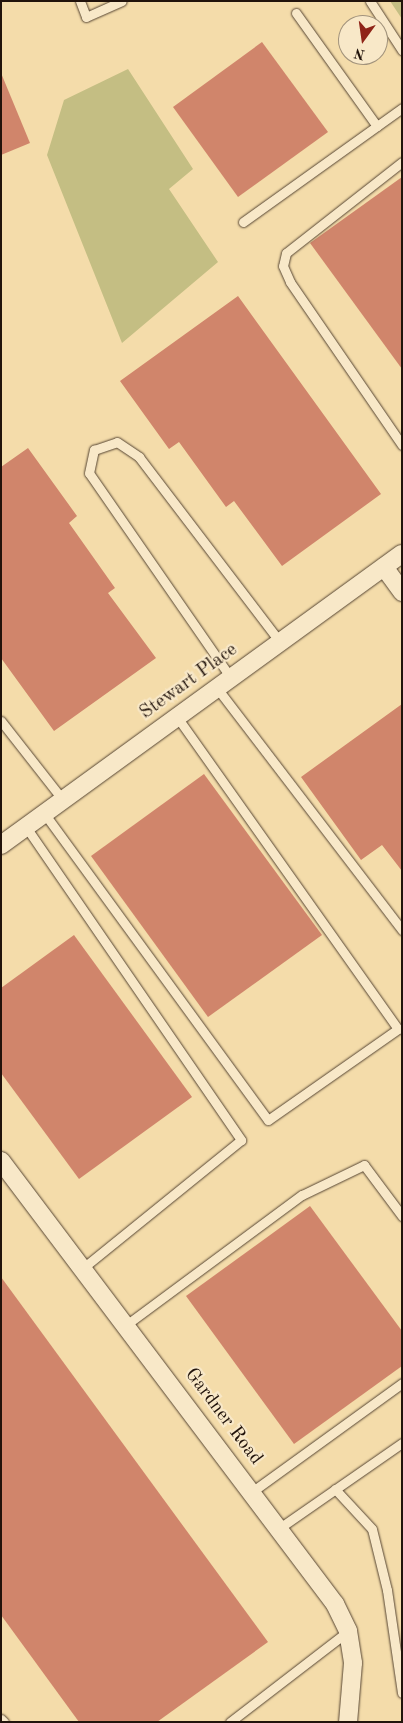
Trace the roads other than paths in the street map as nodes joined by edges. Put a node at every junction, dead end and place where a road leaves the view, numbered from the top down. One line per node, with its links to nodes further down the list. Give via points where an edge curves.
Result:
1 (80, 1): 2 (lane, via 86,17)
2 (122, 1)
3 (370, 1): 5 (lane)
4 (296, 12): 7 (lane)
5 (402, 50)
6 (402, 108): 7 (lane)
7 (377, 126): 9 (lane)
8 (402, 162): 10 (lane, via 286,252 283,266 290,282)
9 (243, 222)
10 (402, 445)
11 (402, 554): 12 (street, Stewart Place)
12 (384, 567): 13 (street); 14 (street, Stewart Place)
13 (402, 592)
14 (280, 642): 15 (street, Stewart Place); 15 (lane, via 139,456 117,442 94,450 89,473 191,620)
15 (224, 683): 16 (street, Stewart Place); 22 (lane)
16 (177, 717): 18 (street, Stewart Place); 19 (lane, via 398,1030 268,1120)
17 (1, 721): 18 (lane)
18 (62, 800): 19 (street, Stewart Place)
19 (44, 813): 20 (street, Stewart Place)
20 (26, 827): 21 (street, Stewart Place); 25 (lane, via 241,1140)
21 (1, 845)
22 (402, 930)
23 (1, 1161): 25 (street, Gardner Road)
24 (402, 1216): 26 (lane, via 364,1165 302,1195)
25 (83, 1268): 26 (street, Gardner Road)
26 (126, 1325): 30 (street, Gardner Road)
27 (402, 1383): 30 (lane)
28 (402, 1443): 29 (lane)
29 (335, 1489): 31 (lane); 33 (lane, via 372,1529 387,1590)
30 (253, 1491): 31 (street, Gardner Road)
31 (281, 1527): 32 (street, Gardner Road)
32 (348, 1631): 34 (lane); 35 (street, Gardner Road, via 353,1663)
33 (402, 1693)
34 (230, 1722)
35 (348, 1722)

